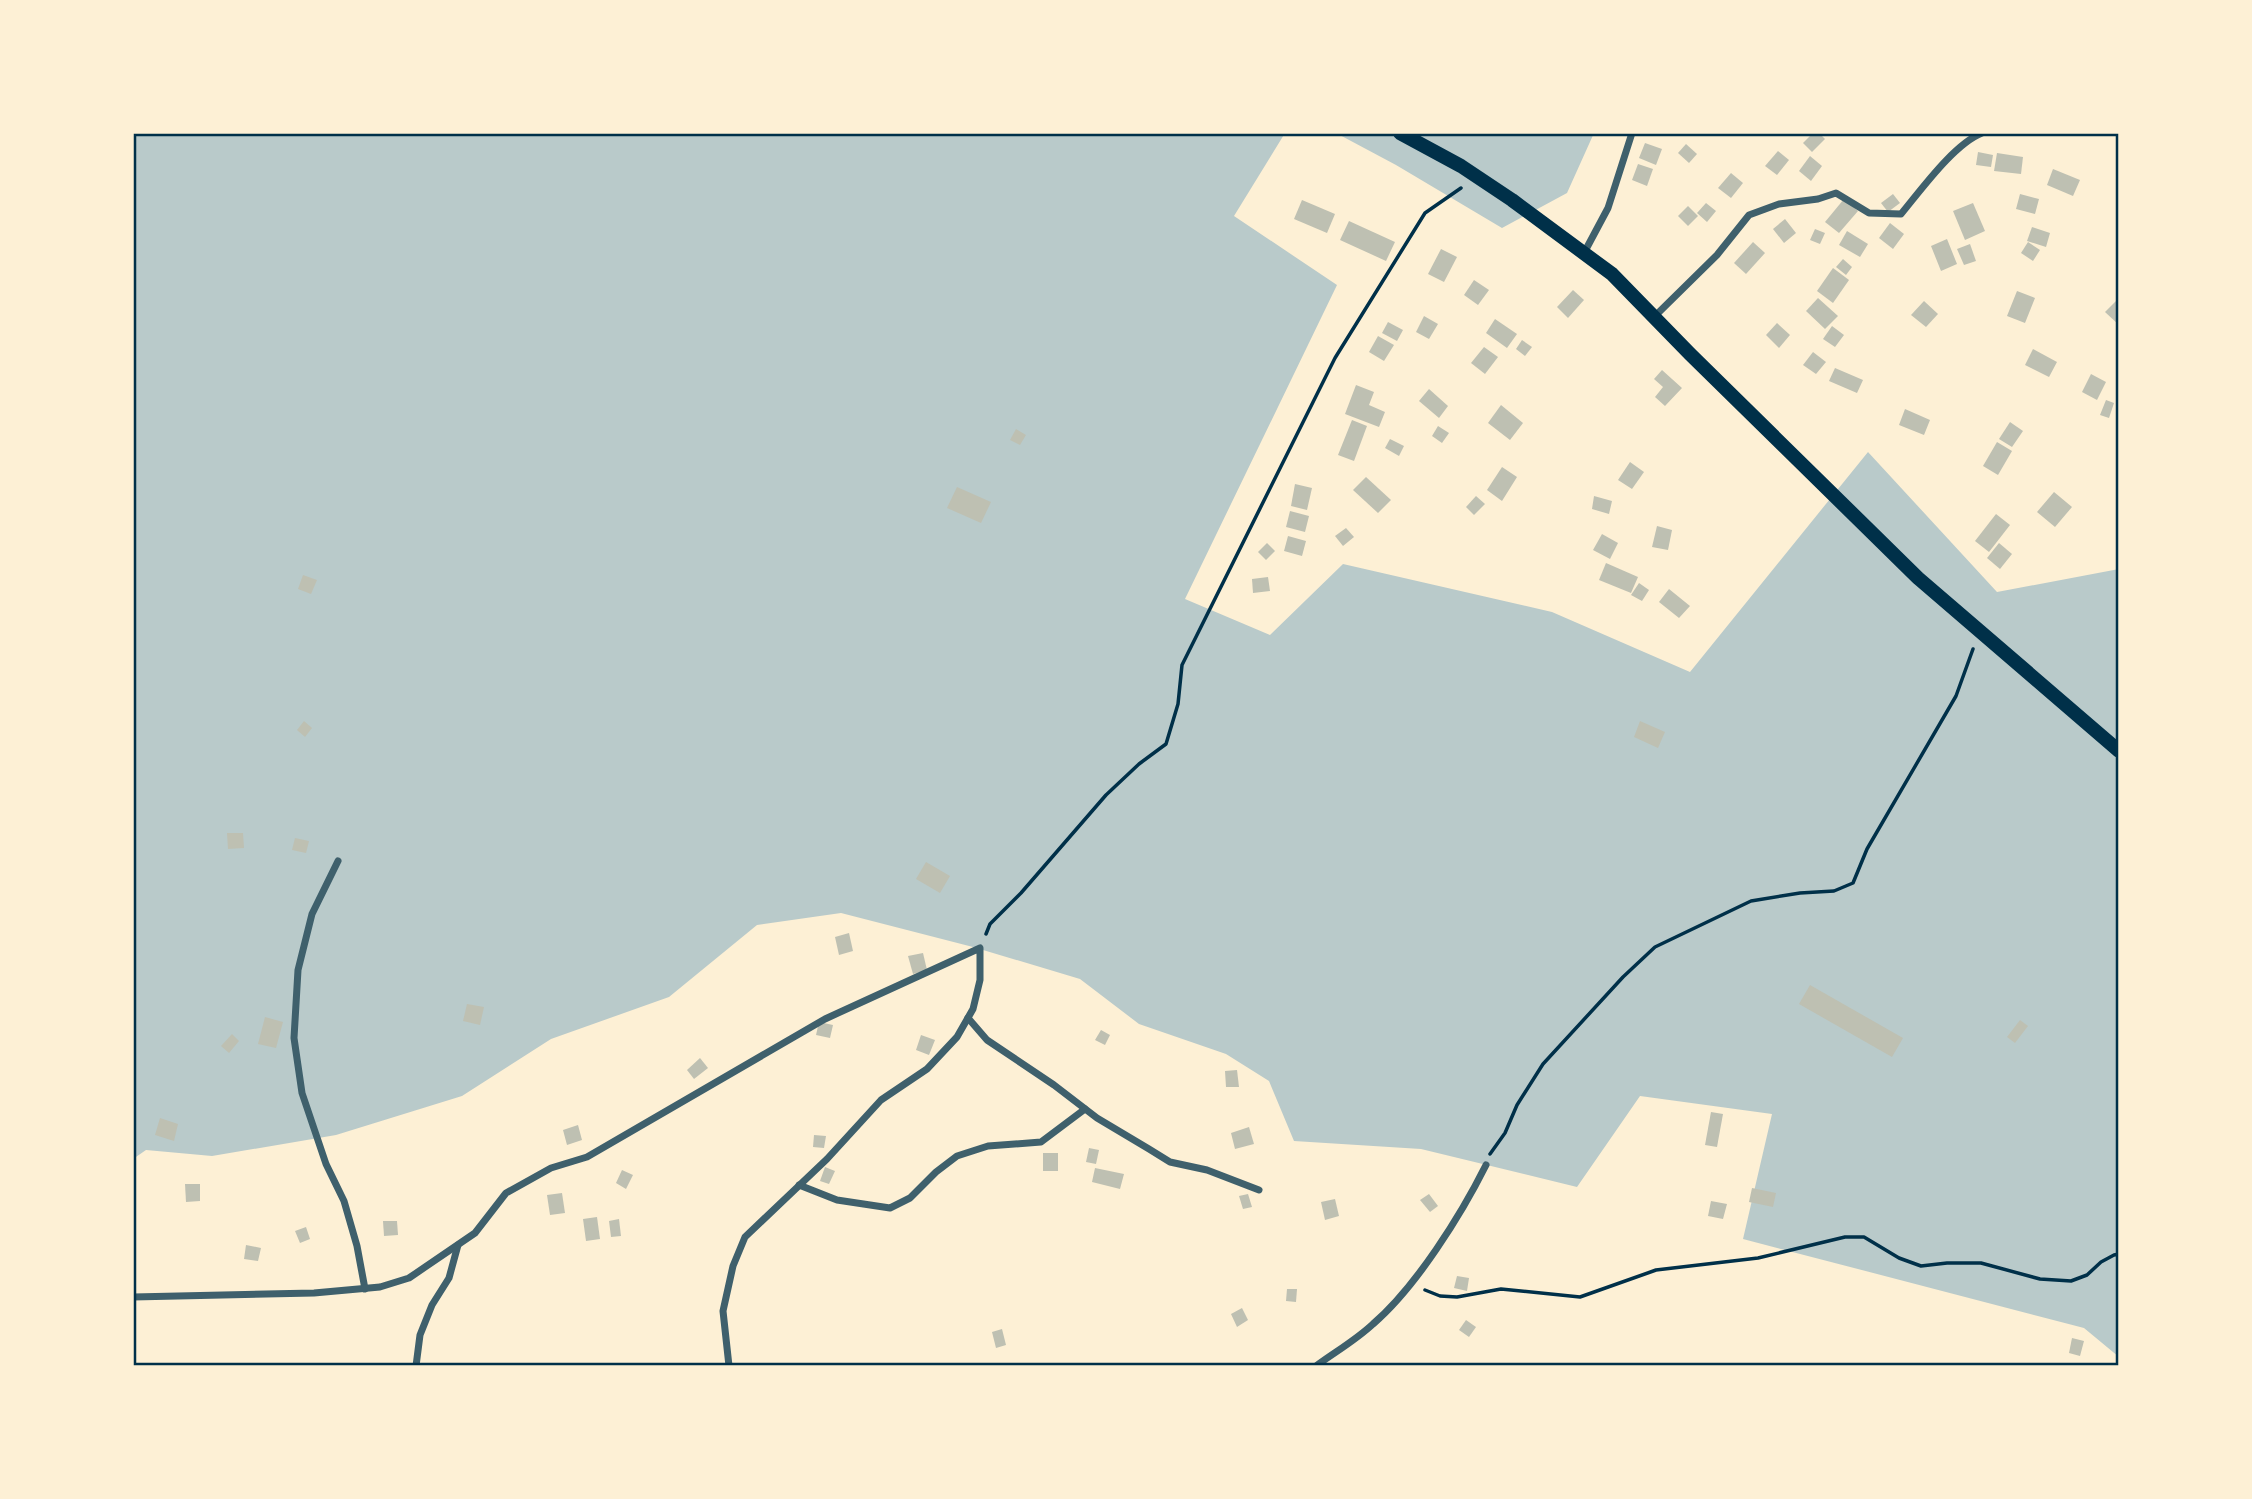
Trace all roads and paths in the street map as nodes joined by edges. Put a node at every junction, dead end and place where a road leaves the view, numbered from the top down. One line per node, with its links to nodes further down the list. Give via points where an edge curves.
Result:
1 (1400, 133): 4 (main road)
2 (1632, 133): 5 (street, via 1608,208)
3 (1982, 133): 6 (street, via 1969,138 1901,214 1870,213 1836,193 1749,215 1717,255)
4 (1478, 177): 5 (main road); 10 (path, via 1425,213 1335,358 1182,665 1178,704 1166,744 1106,795 990,924)
5 (1584, 254): 6 (main road, via 1612,274)
6 (1654, 317): 7 (main road, via 1919,578)
7 (1979, 631): 8 (main road); 13 (path, via 1956,696 1867,849 1853,883 1834,891 1751,901 1655,947 1543,1064)
8 (2119, 751)
9 (338, 861): 19 (street, via 312,914 298,970 294,1038 302,1093 344,1201)
10 (980, 948): 11 (street, via 980,980); 16 (street, via 825,1019 587,1157 551,1168 506,1193 475,1233)
11 (968, 1018): 12 (street, via 987,1041); 14 (street, via 927,1069 881,1100)
12 (1085, 1109): 14 (street, via 1041,1142 988,1146 957,1156 910,1198 890,1208 837,1200); 15 (street, via 1170,1162)
13 (1486, 1165): 18 (street)
14 (799, 1185): 22 (street, via 745,1237 733,1266 723,1311)
15 (1259, 1190)
16 (458, 1245): 19 (street, via 409,1278); 21 (street, via 449,1278 420,1335)
17 (2119, 1254): 18 (path, via 2071,1281 2040,1279 1981,1263 1921,1266 1864,1237 1845,1237 1758,1258 1656,1270 1580,1297 1501,1289 1440,1296)
18 (1410, 1284): 23 (street, via 1374,1324)
19 (365, 1289): 20 (street)
20 (133, 1297)
21 (416, 1366)
22 (729, 1366)
23 (1316, 1366)

